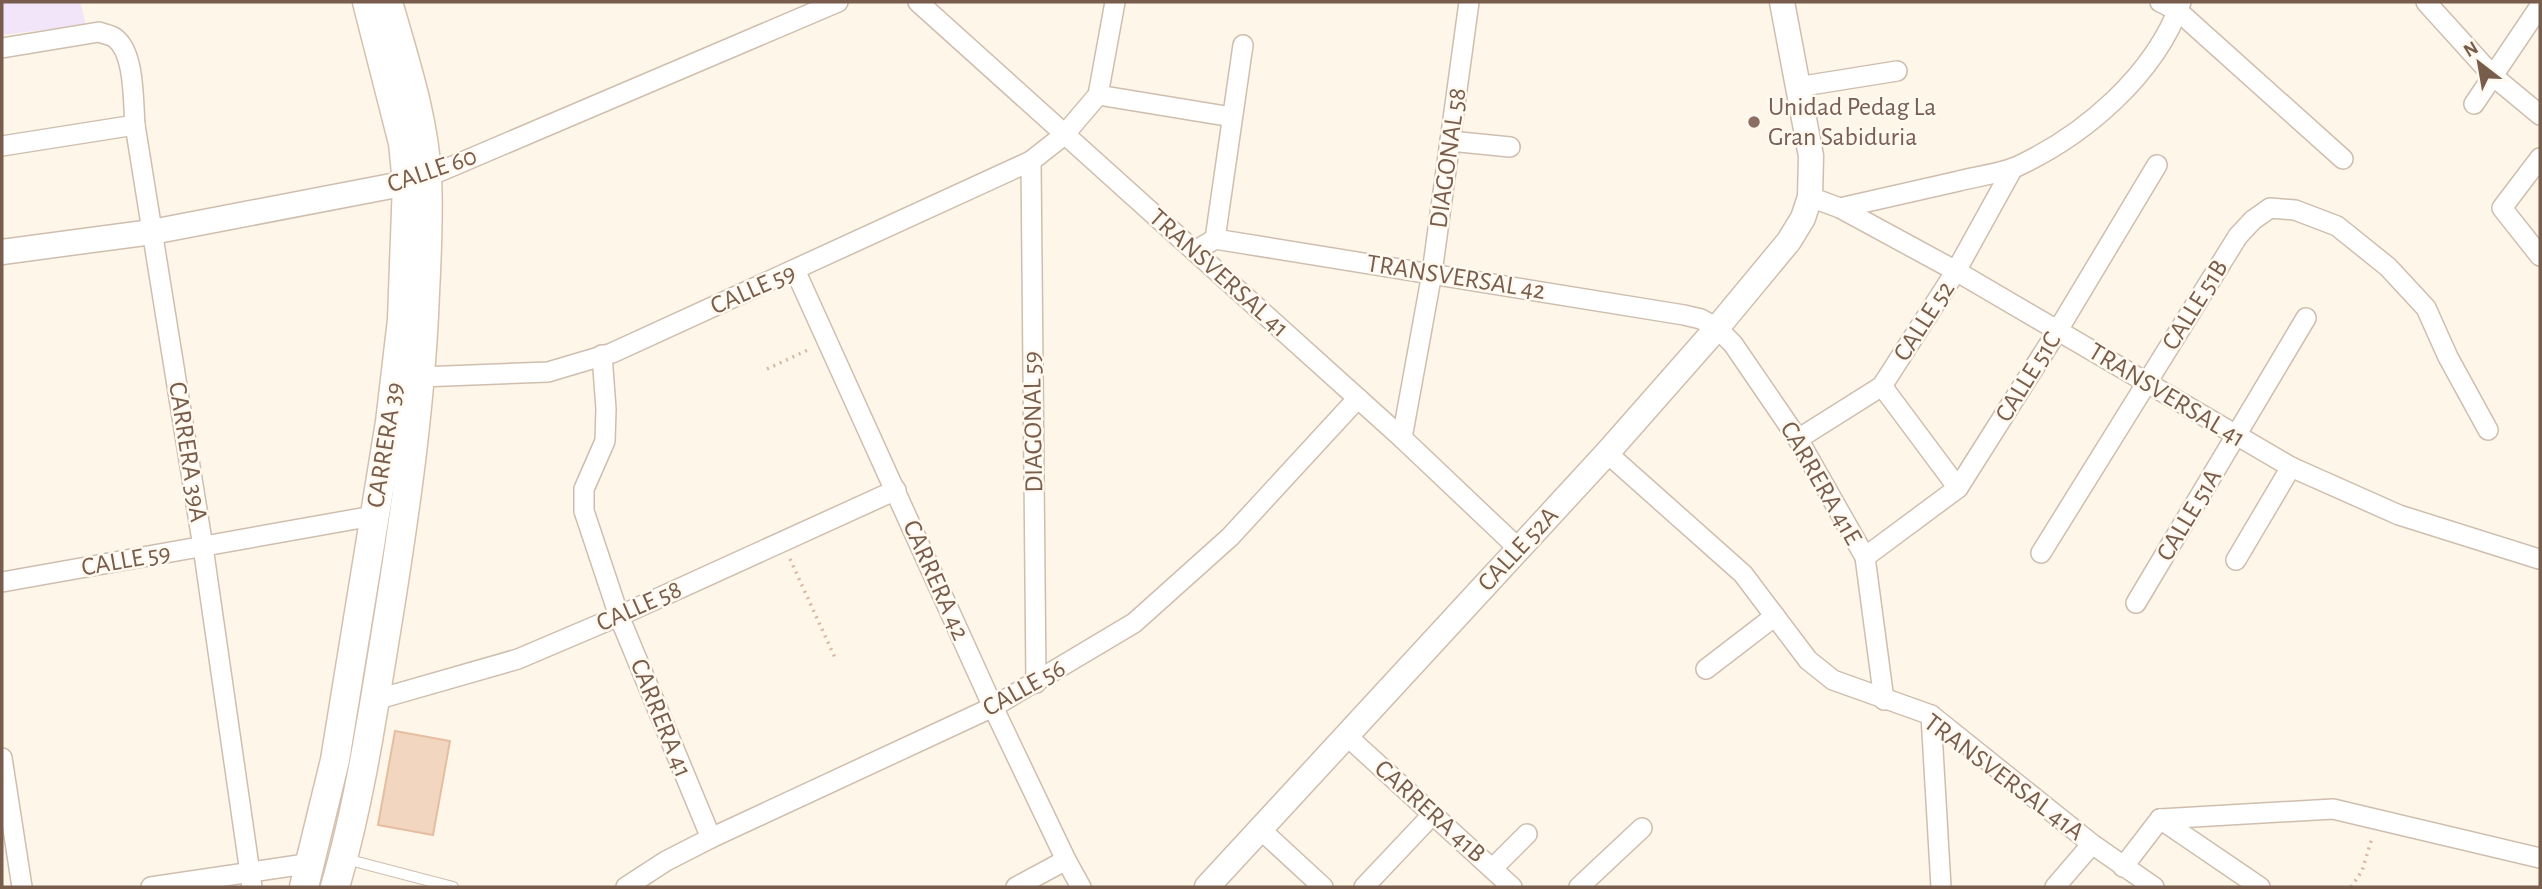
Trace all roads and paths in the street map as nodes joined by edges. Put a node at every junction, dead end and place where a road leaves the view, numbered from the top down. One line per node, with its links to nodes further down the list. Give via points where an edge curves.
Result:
1 (367, 2): 30 (main road, CARRERA 39)
2 (388, 2): 30 (main road, CARRERA 39, via 423,140)
3 (838, 2): 30 (street, CALLE 60)
4 (918, 2): 21 (street, TRANSVERSAL 41)
5 (1115, 2): 16 (street)
6 (1469, 2): 22 (street, DIAGONAL 58)
7 (1782, 2): 15 (street)
8 (2426, 2): 14 (street)
9 (2173, 5): 26 (street); 29 (street, via 2159,48 2126,88 2082,127)
10 (2540, 6): 14 (street)
11 (1243, 45): 19 (street)
12 (2, 48): 20 (street, CARRERA 39A, via 99,32 114,37 129,59)
13 (1897, 71): 15 (street)
14 (2493, 76): 17 (street); 18 (street)
15 (1797, 87): 31 (street, via 1811,156)
16 (1098, 95): 19 (street); 21 (street)
17 (2474, 104)
18 (2540, 115)
19 (1233, 117): 34 (street)
20 (135, 125): 23 (street); 33 (street, CARRERA 39A)
21 (1064, 135): 27 (street, CALLE 59); 35 (street, TRANSVERSAL 41)
22 (1451, 141): 24 (street); 40 (street, DIAGONAL 58)
23 (2, 146)
24 (1510, 147)
25 (2540, 158): 37 (street, via 2502,208)
26 (2343, 159)
27 (1031, 161): 38 (street, CALLE 59); 73 (street, DIAGONAL 59)
28 (2157, 165): 43 (street, CALLE 51C)
29 (2013, 168): 32 (street); 39 (street, CALLE 52)
30 (417, 180): 33 (street, CALLE 60); 47 (main road, CARRERA 39, via 428,235); 59 (main road, CARRERA 39, via 390,422)
31 (1810, 197): 32 (street, TRANSVERSAL 41); 42 (street, CALLE 52A, via 1789,241)
32 (1840, 208): 39 (street, TRANSVERSAL 41)
33 (152, 232): 36 (street, CALLE 60); 61 (street, CARRERA 39A)
34 (1215, 239): 35 (street); 40 (street, TRANSVERSAL 42)
35 (1195, 251): 50 (street, TRANSVERSAL 41)
36 (2, 252)
37 (2540, 256)
38 (796, 270): 44 (street, CARRERA 42); 45 (street, CALLE 59)
39 (1956, 271): 43 (street, TRANSVERSAL 41); 49 (street, CALLE 52)
40 (1432, 273): 42 (street, TRANSVERSAL 42, via 1684,315); 53 (street, DIAGONAL 58)
41 (2306, 318): 52 (street, CALLE 51A)
42 (1717, 328): 54 (street, CARRERA 41E); 55 (street, CALLE 52A)
43 (2058, 330): 48 (street, TRANSVERSAL 41); 57 (street, CALLE 51C)
44 (828, 341): 46 (path); 58 (street, CARRERA 42)
45 (602, 355): 47 (street, CALLE 59, via 548,372); 69 (street, CARRERA 41, via 605,441 584,489 584,511)
46 (767, 369)
47 (421, 377): 75 (main road, CARRERA 39, via 407,504)
48 (2146, 383): 51 (street, CALLE 51B, via 2238,236 2270,208 2295,210 2337,226 2388,267 2426,308); 52 (street, TRANSVERSAL 41); 63 (street, CALLE 51B)
49 (1882, 386): 54 (street, CALLE 52); 57 (street)
50 (1358, 398): 53 (street, TRANSVERSAL 41); 73 (street, CALLE 56, via 1230,537 1134,623)
51 (2488, 429)
52 (2238, 436): 56 (street, TRANSVERSAL 41); 68 (street, CALLE 51A)
53 (1402, 438): 62 (street, TRANSVERSAL 41)
54 (1798, 439): 64 (street, CARRERA 41E)
55 (1607, 453): 62 (street, CALLE 52A); 70 (street, TRANSVERSAL 41A, via 1743,574)
56 (2291, 467): 65 (street, TRANSVERSAL 41, via 2399,515); 66 (street)
57 (1958, 488): 64 (street, CALLE 51C)
58 (896, 490): 60 (street, CALLE 58); 76 (street, CARRERA 42)
59 (373, 516): 61 (street, CALLE 59); 92 (main road, CARRERA 39, via 335,760)
60 (782, 541): 69 (street, CALLE 58); 71 (path)
61 (203, 547): 67 (street, CALLE 59); 93 (street, CARRERA 39A)
62 (1518, 548): 78 (street, CALLE 52A)
63 (2041, 554)
64 (1865, 557): 74 (street, CARRERA 41E)
65 (2539, 559)
66 (2236, 560)
67 (2, 582)
68 (2136, 603)
69 (619, 616): 75 (street, CALLE 58, via 518,659); 86 (street, CARRERA 41)
70 (1775, 616): 72 (street); 74 (street, TRANSVERSAL 41A, via 1808,660 1833,680)
71 (836, 660)
72 (1706, 669)
73 (1036, 683): 76 (street, CALLE 56)
74 (1884, 699): 77 (street, TRANSVERSAL 41A)
75 (375, 701): 88 (main road, CARRERA 39)
76 (993, 707): 86 (street, CALLE 56); 90 (street, CARRERA 42)
77 (1931, 715): 87 (street, TRANSVERSAL 41A); 106 (street)
78 (1347, 736): 80 (street, CARRERA 41B); 84 (street, CALLE 52A)
79 (2, 758): 95 (street)
80 (1433, 814): 94 (street, CARRERA 41B); 104 (street)
81 (2160, 819): 82 (street, via 2333,809); 91 (street); 109 (street)
82 (2378, 819): 89 (street); 110 (path, via 2362,871)
83 (1642, 828): 105 (street)
84 (1260, 829): 102 (street, CALLE 52A); 103 (street)
85 (1527, 834): 94 (street)
86 (711, 838): 99 (street, CALLE 56)
87 (2092, 844): 91 (street, TRANSVERSAL 41A); 107 (street)
88 (343, 858): 97 (main road, CARRERA 39); 98 (lane)
89 (2540, 858)
90 (1066, 860): 100 (street); 101 (street, CARRERA 42)
91 (2123, 867): 108 (street, TRANSVERSAL 41A)
92 (308, 875): 93 (street)
93 (251, 880): 96 (street)
94 (1499, 880)
95 (22, 887)
96 (151, 887)
97 (335, 887)
98 (453, 887)
99 (626, 887)
100 (1016, 887)
101 (1081, 887)
102 (1207, 887)
103 (1323, 887)
104 (1364, 887)
105 (1579, 887)
106 (1941, 887)
107 (2055, 887)
108 (2154, 887)
109 (2260, 887)
110 (2351, 887)

